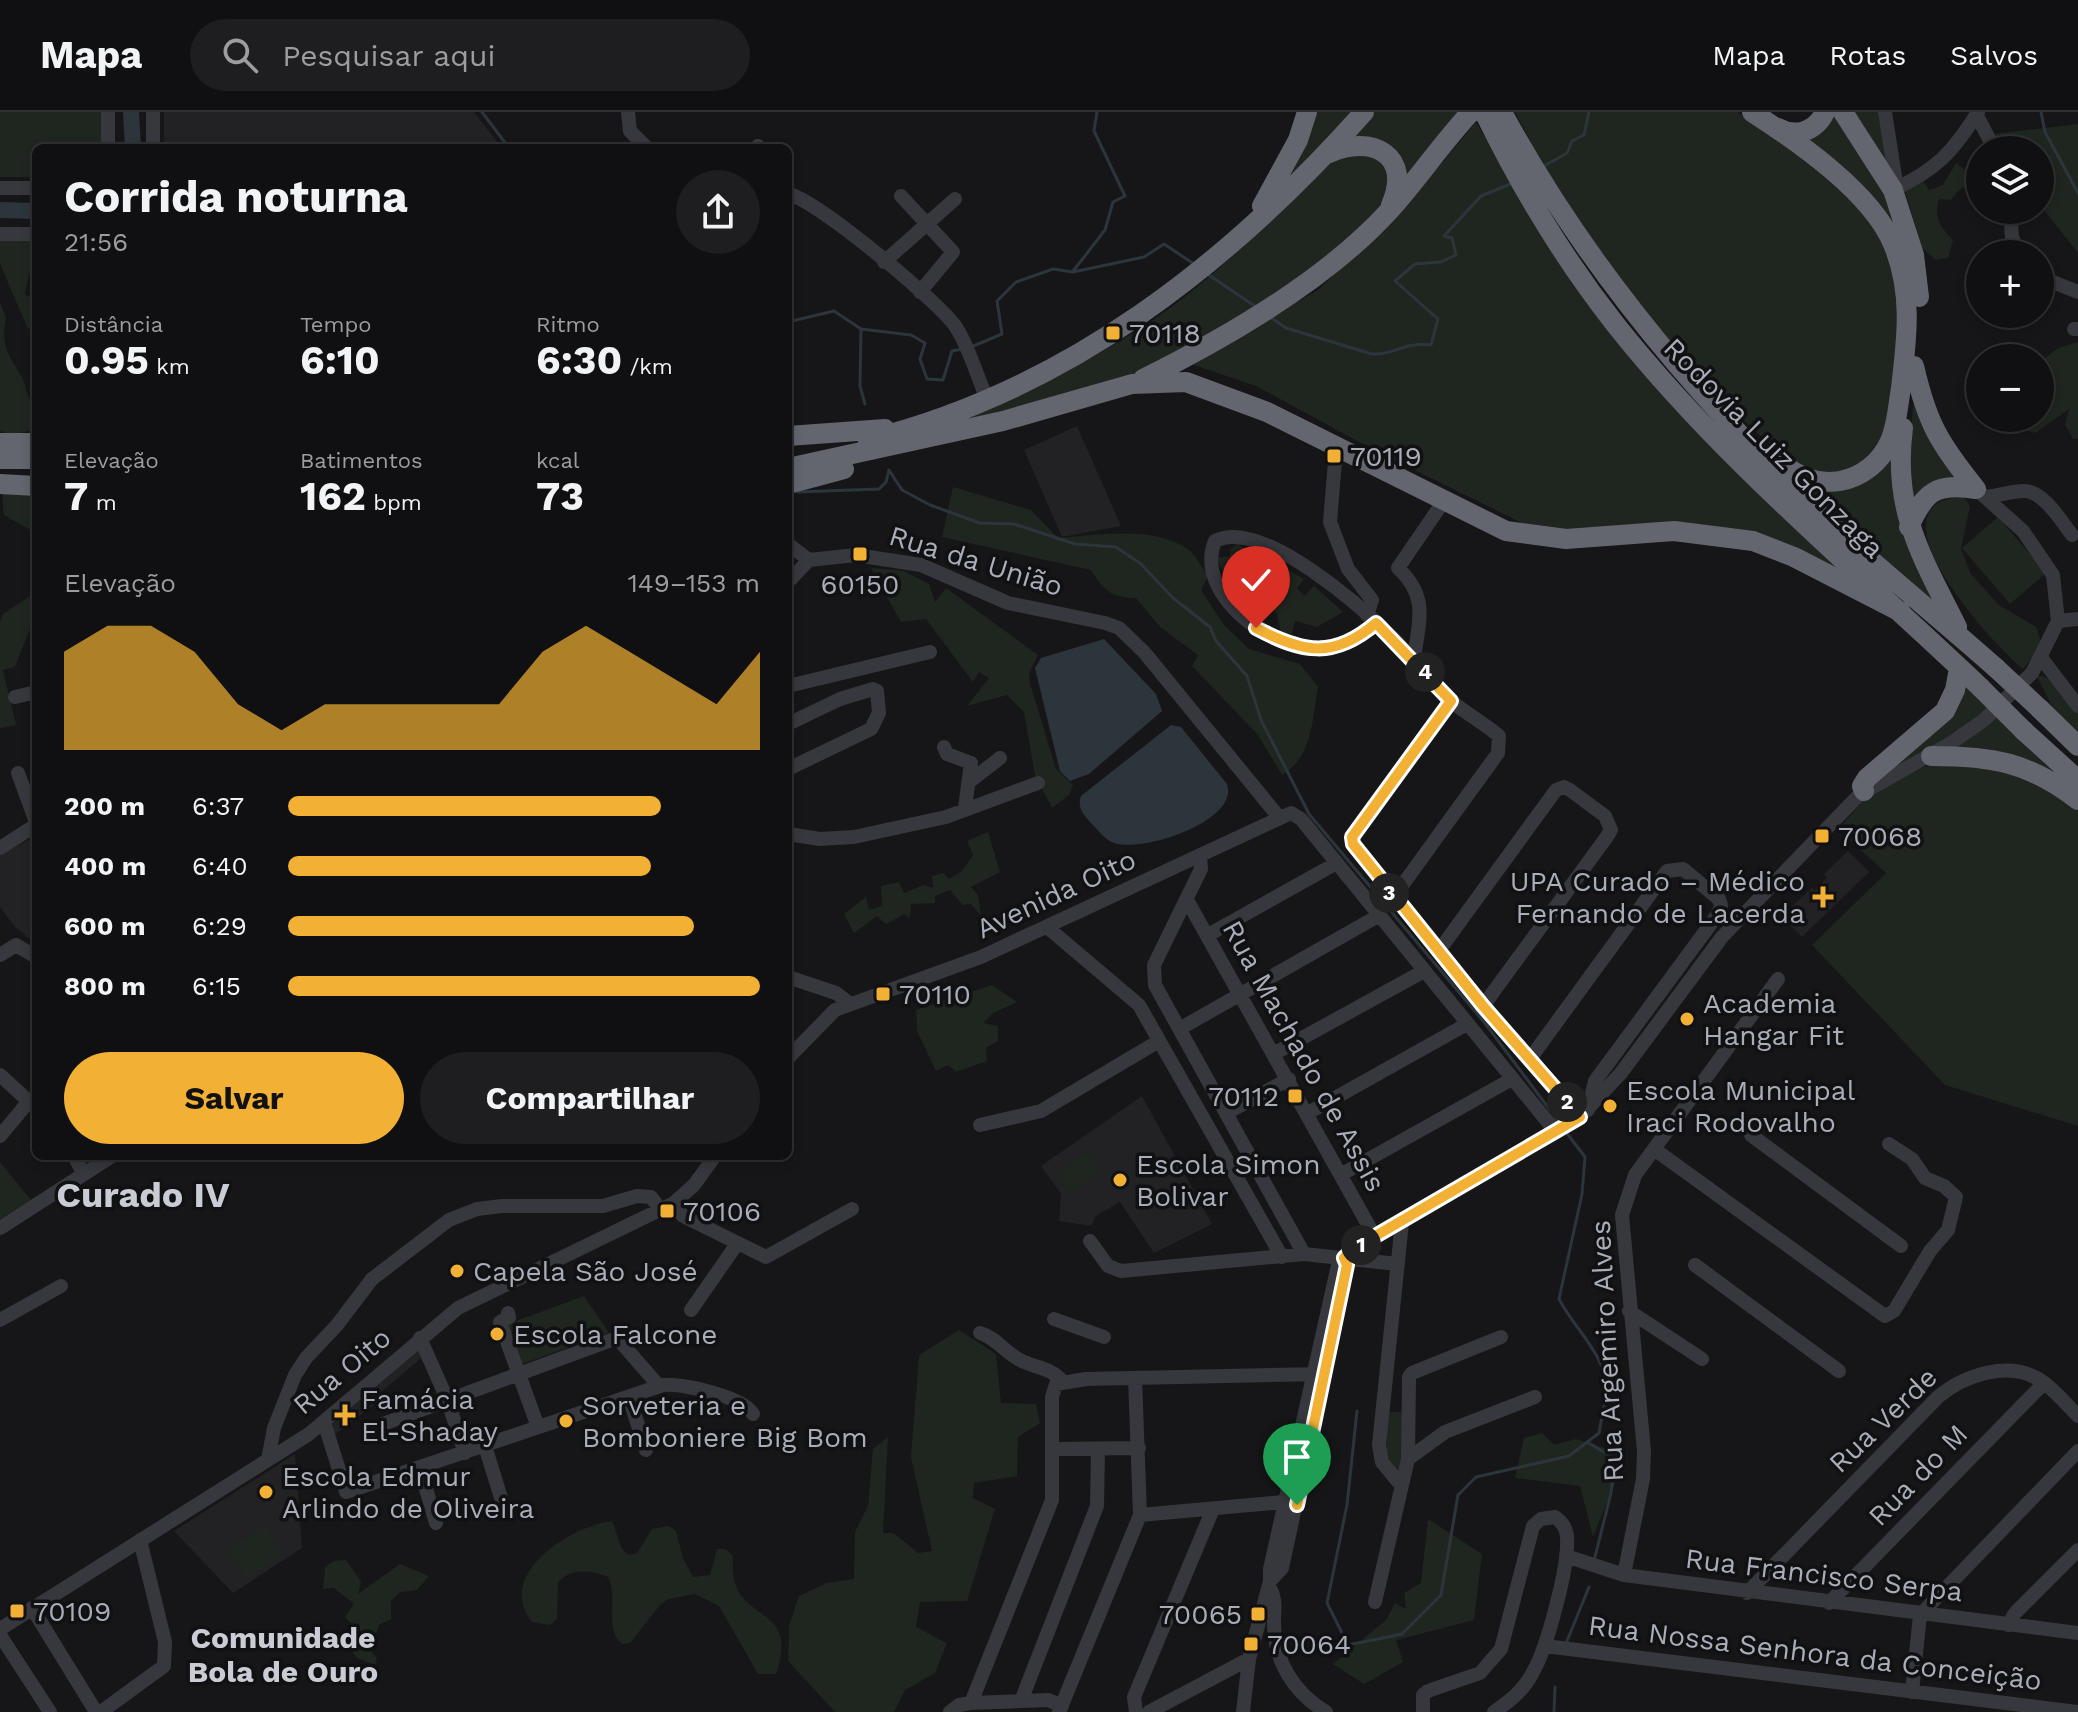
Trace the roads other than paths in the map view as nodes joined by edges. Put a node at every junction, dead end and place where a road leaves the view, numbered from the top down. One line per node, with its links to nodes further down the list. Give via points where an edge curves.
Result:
1 (108, 112): 16 (street)
2 (153, 112): 17 (street)
3 (628, 112): 18 (street, via 630,131)
4 (1307, 112): 29 (highway, via 1278,180)
5 (1364, 112): 19 (highway)
6 (1471, 112): 27 (highway)
7 (1484, 112): 20 (highway, Rodovia Luiz Gonzaga)
8 (1502, 112): 20 (highway, Rodovia Luiz Gonzaga)
9 (1752, 112): 14 (highway)
10 (1825, 112): 14 (highway, via 1806,131 1785,132)
11 (1843, 112): 23 (highway)
12 (1885, 112): 23 (street)
13 (1977, 113): 15 (street); 23 (street, via 1953,151 1930,172)
14 (1771, 124): 38 (highway, via 1849,188 1892,243 1909,323 1891,441 1865,472 1846,480 1815,481 1789,470)
15 (1988, 136)
16 (108, 144)
17 (153, 144)
18 (643, 144)
19 (1327, 154): 27 (highway, via 1363,144 1388,156 1395,167 1396,190); 29 (highway)
20 (1531, 183): 38 (highway, Rodovia Luiz Gonzaga); 62 (highway, Rodovia Luiz Gonzaga, via 1591,289 1647,362 1699,419)
21 (0, 188): 22 (street)
22 (32, 188)
23 (1895, 189): 36 (highway, via 1916,272)
24 (792, 196): 32 (street, via 831,219)
25 (901, 196): 28 (street)
26 (955, 199): 28 (street)
27 (1388, 212): 37 (highway, via 1257,316)
28 (926, 223): 32 (street); 34 (street, via 953,252)
29 (1248, 230): 39 (highway, via 1180,288 1122,328)
30 (0, 234): 31 (street)
31 (32, 234)
32 (884, 262): 34 (street)
33 (2054, 283): 35 (street)
34 (920, 292): 39 (street, via 953,324)
35 (2078, 292)
36 (1914, 366): 55 (highway, via 1929,423 1948,456); 57 (highway, via 1899,463)
37 (1132, 384): 44 (highway, via 1186,382 1210,389); 46 (highway)
38 (1697, 390): 66 (highway, Rodovia Luiz Gonzaga, via 1784,480)
39 (988, 401): 40 (highway)
40 (909, 429): 41 (highway); 45 (highway)
41 (792, 436)
42 (32, 443): 43 (highway)
43 (2, 446): 48 (highway)
44 (1336, 449): 62 (highway, via 1506,531 1566,539 1674,531 1753,541); 63 (street, via 1328,513 1348,569 1372,600)
45 (840, 452): 46 (highway); 47 (highway); 49 (highway)
46 (875, 452): 52 (highway, via 843,469)
47 (792, 455)
48 (32, 457)
49 (792, 467)
50 (0, 475): 51 (highway)
51 (32, 475)
52 (792, 483)
53 (0, 484): 54 (highway)
54 (32, 486)
55 (1980, 493): 57 (highway, via 1943,487 1932,491); 58 (street, via 2034,493); 65 (street, via 2041,554 2056,584)
56 (1439, 508): 68 (street, via 1398,568 1415,584 1420,605)
57 (1909, 527): 66 (highway)
58 (2072, 535)
59 (792, 547): 60 (street)
60 (809, 560): 61 (street); 90 (street, Rua da União, via 856,555 907,562 1008,603 1119,628)
61 (792, 578)
62 (1901, 612): 70 (highway, Rodovia Luiz Gonzaga)
63 (1371, 619): 63 (street, via 1350,643 1336,647 1311,649 1275,639 1243,619 1219,586 1211,565 1215,541 1228,536 1269,545); 68 (street)
64 (2078, 619): 65 (street)
65 (2058, 621): 69 (street)
66 (1963, 638): 77 (highway, Rodovia Luiz Gonzaga, bridge)
67 (930, 652): 71 (street)
68 (1414, 659): 74 (street)
69 (2042, 659): 75 (street); 79 (street, via 1984,720)
70 (1959, 668): 83 (highway, Rodovia Luiz Gonzaga, bridge); 86 (highway, via 1945,711 1867,778)
71 (792, 685)
72 (32, 693): 73 (street)
73 (15, 697)
74 (1451, 701): 96 (street, via 1352,837); 96 (street, via 1499,736 1501,745)
75 (2078, 706)
76 (792, 722): 81 (street, via 848,696 877,691 879,713 871,729)
77 (2078, 746)
78 (944, 747): 84 (street, via 947,754 971,763)
79 (1931, 756): 86 (street); 87 (highway, via 2008,762 2049,778)
80 (1000, 758): 84 (street)
81 (792, 767)
82 (18, 773): 89 (street)
83 (2078, 780)
84 (969, 782): 88 (street)
85 (1038, 783): 88 (street)
86 (1864, 791): 123 (street, via 1722,937)
87 (2078, 800)
88 (965, 808): 92 (street, via 936,820 854,837)
89 (32, 813)
90 (1278, 816): 94 (street, Avenida Oito); 95 (street, via 1298,816)
91 (32, 827): 93 (street)
92 (792, 835)
93 (0, 848)
94 (1200, 855): 97 (street, via 1201,869); 99 (street, Avenida Oito)
95 (1335, 864): 98 (street); 100 (street)
96 (1393, 898): 101 (street)
97 (1187, 900): 100 (street, Rua Machado de Assis); 111 (street, via 1153,971 1155,985)
98 (1378, 916): 104 (street); 107 (street)
99 (1047, 927): 108 (street, Avenida Oito, via 963,965); 112 (street, via 1135,1000)
100 (1208, 935): 107 (street, Rua Machado de Assis)
101 (1438, 952): 109 (street); 109 (street, via 1560,787 1609,821 1606,838)
102 (0, 955): 103 (street, via 16,945)
103 (32, 955)
104 (1424, 971): 110 (street); 114 (street)
105 (792, 978): 108 (street, via 836,993)
106 (1778, 979): 128 (street, Rua Argemiro Alves)
107 (1241, 995): 111 (street); 114 (street, Rua Machado de Assis)
108 (849, 1003): 113 (street, via 822,1019)
109 (1483, 1006): 115 (street)
110 (1467, 1024): 118 (street); 122 (street)
111 (1181, 1028): 121 (street)
112 (1159, 1041): 124 (street, via 1041,1111); 143 (street)
113 (792, 1053)
114 (1275, 1053): 117 (street, Rua Machado de Assis)
115 (1529, 1060): 123 (street); 123 (street, via 1667,871 1683,869 1719,899 1718,914 1595,1081)
116 (0, 1075): 119 (street)
117 (1289, 1079): 121 (street); 122 (street, Rua Machado de Assis)
118 (1512, 1079): 123 (street); 133 (street)
119 (32, 1103)
120 (32, 1105): 126 (street)
121 (1228, 1112): 142 (street)
122 (1308, 1113): 133 (street, Rua Machado de Assis)
123 (1571, 1122): 136 (street)
124 (980, 1125)
125 (1751, 1135): 141 (street)
126 (0, 1136)
127 (1889, 1144): 128 (street, via 1912,1159 1925,1178 1956,1197 1948,1230 1894,1311 1885,1316)
128 (1654, 1149): 149 (street, Rua Argemiro Alves, via 1635,1175 1622,1215)
129 (76, 1160): 132 (street)
130 (106, 1160): 132 (street)
131 (712, 1160): 134 (street, Rua Oito, via 694,1185)
132 (84, 1174): 137 (street)
133 (1342, 1174): 138 (street, Rua Machado de Assis)
134 (667, 1206): 140 (street); 156 (street, Rua Oito, via 472,1300); 181 (street, via 643,1196 603,1206 477,1209 449,1220 372,1279 306,1358 274,1428)
135 (852, 1209): 140 (street, via 770,1256)
136 (1402, 1222): 138 (street); 145 (street)
137 (0, 1228)
138 (1375, 1237): 144 (street)
139 (1090, 1241): 143 (street, via 1108,1266 1121,1271)
140 (737, 1244): 148 (street)
141 (1901, 1246)
142 (1304, 1254): 143 (street); 144 (street)
143 (1282, 1257)
144 (1344, 1258): 145 (street); 160 (street, via 1347,1265)
145 (1398, 1264): 183 (street, via 1379,1445 1382,1462)
146 (1695, 1265): 158 (street)
147 (61, 1286): 152 (street)
148 (691, 1310)
149 (1629, 1311): 157 (street); 192 (street, Rua Argemiro Alves, via 1643,1479)
150 (508, 1313): 159 (street, via 500,1322)
151 (1054, 1319): 154 (street)
152 (0, 1320)
153 (980, 1333): 162 (street)
154 (1104, 1337)
155 (1501, 1337): 180 (street, via 1412,1373)
156 (420, 1338): 167 (street); 170 (street, Rua Oito)
157 (1702, 1359)
158 (1839, 1371)
159 (519, 1373): 164 (street, via 617,1338); 167 (street); 172 (street)
160 (1317, 1373): 161 (street); 185 (street); 193 (street, via 1282,1568)
161 (1135, 1378): 162 (street); 174 (street)
162 (1062, 1381): 175 (street, via 1053,1390)
163 (2044, 1383): 169 (street, Rua Verde); 194 (street, Rua Verde, via 2022,1373 1991,1372 1947,1390); 196 (street, Rua do M)
164 (659, 1386): 165 (street); 168 (street, via 681,1385 743,1402)
165 (629, 1397): 172 (street); 177 (street)
166 (1535, 1397): 180 (street, via 1445,1432)
167 (447, 1399): 171 (street); 179 (street)
168 (753, 1414)
169 (2078, 1416)
170 (324, 1422): 181 (street, Rua Oito); 182 (street, via 346,1492)
171 (383, 1424)
172 (538, 1427): 173 (street)
173 (485, 1446): 179 (street); 184 (street)
174 (1139, 1448): 176 (street); 187 (street)
175 (1053, 1449): 176 (street); 207 (street, via 1050,1507)
176 (1098, 1449): 206 (street, via 1097,1506)
177 (646, 1450)
178 (2078, 1451): 198 (street)
179 (465, 1453): 182 (street)
180 (1408, 1459): 183 (street)
181 (268, 1460): 189 (street, Rua Oito)
182 (420, 1468): 188 (street)
183 (1400, 1484): 195 (street)
184 (502, 1501)
185 (1284, 1502): 186 (street); 193 (street)
186 (1213, 1509): 187 (street); 212 (street, via 1134,1697)
187 (1140, 1515): 208 (street)
188 (436, 1523)
189 (140, 1540): 197 (street, Rua Oito); 210 (street, via 165,1642 164,1666)
190 (2078, 1550): 199 (street)
191 (1566, 1556): 192 (street, Rua Francisco Serpa); 203 (street); 217 (street, via 1564,1527 1555,1517 1541,1519 1528,1542 1501,1649 1480,1673 1423,1695)
192 (1624, 1575): 194 (street, Rua Francisco Serpa)
193 (1270, 1584): 204 (street); 216 (street, via 1282,1664 1296,1689)
194 (1747, 1593): 196 (street, Rua Francisco Serpa)
195 (1375, 1602)
196 (1829, 1603): 198 (street, Rua Francisco Serpa)
197 (32, 1608): 200 (street, Rua Oito); 210 (street)
198 (1920, 1615): 199 (street, Rua Francisco Serpa); 205 (street)
199 (2008, 1625): 201 (street, Rua Francisco Serpa)
200 (0, 1629)
201 (2078, 1633)
202 (0, 1635): 209 (street)
203 (1545, 1646): 205 (street, Rua Nossa Senhora da Conceição); 218 (street, via 1525,1685)
204 (1249, 1659): 213 (street); 215 (street)
205 (1912, 1692): 219 (street, Rua Nossa Senhora da Conceição)
206 (1021, 1701): 207 (street); 208 (street, via 1048,1700)
207 (971, 1703): 211 (street)
208 (1060, 1709)
209 (50, 1712)
210 (98, 1712)
211 (950, 1712)
212 (1136, 1712)
213 (1149, 1712)
214 (1230, 1712): 215 (street)
215 (1243, 1712)
216 (1326, 1712)
217 (1423, 1712)
218 (1494, 1712)
219 (2078, 1712)

